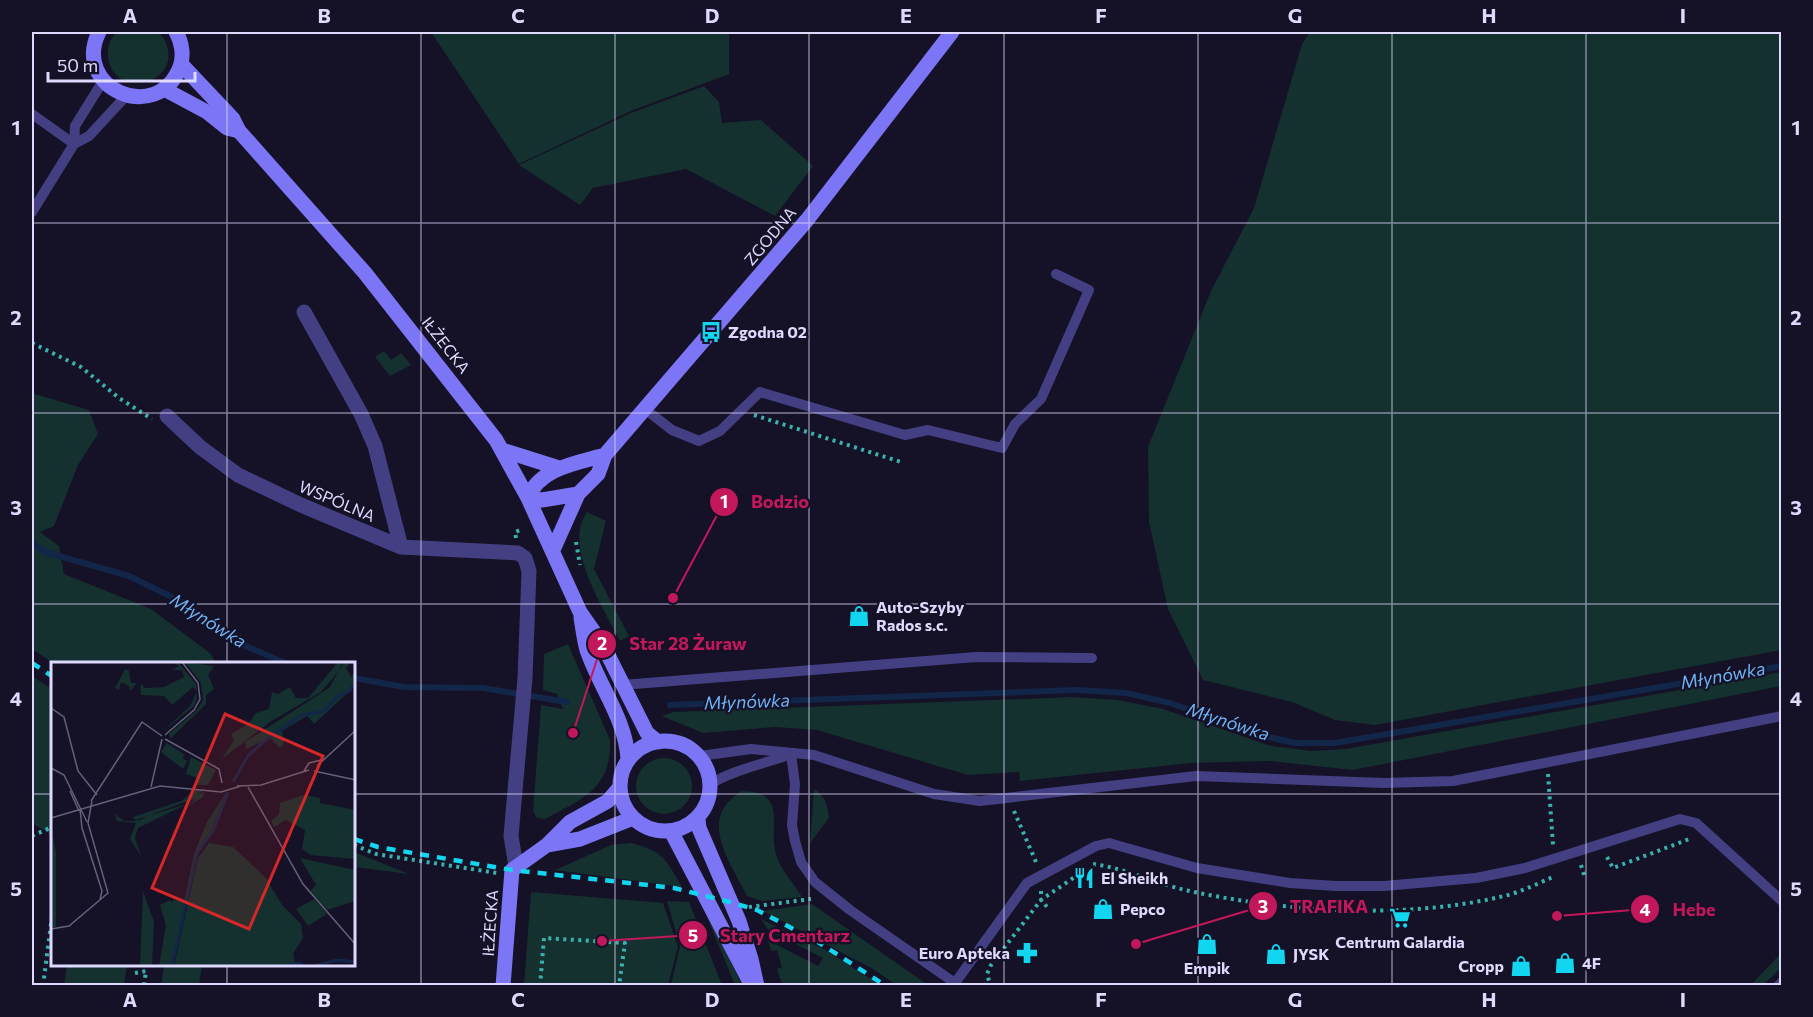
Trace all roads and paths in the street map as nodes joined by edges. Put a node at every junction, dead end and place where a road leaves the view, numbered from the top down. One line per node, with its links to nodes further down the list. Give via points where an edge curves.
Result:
1 (84, 32): 4 (main road)
2 (176, 32): 5 (main road, via 182,50)
3 (952, 32): 17 (main road, ZGODNA, via 807,220)
4 (97, 38): 6 (main road, via 97,70)
5 (181, 64): 7 (main road); 10 (main road, IŁŻECKA, via 233,119)
6 (104, 81): 8 (main road); 11 (lane, via 75,126)
7 (164, 89): 8 (main road, via 152,95); 10 (main road, IŁŻECKA, via 207,112 227,128)
8 (126, 96): 11 (lane, via 89,136)
9 (32, 114): 11 (lane)
10 (239, 131): 24 (main road, IŁŻECKA, via 365,273)
11 (74, 144): 12 (lane)
12 (32, 212)
13 (1056, 274): 16 (lane, via 1089,290 1041,399 1014,424 1002,448 928,430 905,435 760,392)
14 (304, 312): 31 (street, via 375,446)
15 (32, 343): 19 (path, via 81,367 148,418)
16 (744, 408): 17 (lane, via 720,431 699,441 672,430); 20 (path)
17 (645, 410): 25 (main road, ZGODNA)
18 (787, 415): 20 (path)
19 (170, 418): 31 (street, WSPÓLNA, via 238,475)
20 (784, 425): 22 (path)
21 (842, 432): 22 (path)
22 (839, 442): 26 (path)
23 (884, 445): 26 (path)
24 (502, 450): 28 (main road); 30 (main road, IŁŻECKA)
25 (605, 455): 28 (main road); 29 (main road, ZGODNA, via 598,474)
26 (880, 456): 27 (path)
27 (904, 463)
28 (559, 468): 30 (main road, via 537,481)
29 (578, 494): 30 (main road, via 542,500); 32 (main road, ZGODNA)
30 (528, 498): 32 (main road, IŁŻECKA)
31 (401, 547): 33 (street, WSPÓLNA)
32 (552, 550): 34 (main road, IŁŻECKA)
33 (518, 552): 58 (street, IŁŻECKA, via 525,558 529,571 525,678 511,836)
34 (580, 612): 36 (main road, IŁŻECKA, via 603,645); 41 (main road, IŁŻECKA, via 587,649 628,746)
35 (1092, 658): 36 (lane, via 976,657)
36 (622, 685): 38 (main road, IŁŻECKA, via 647,733)
37 (1782, 716): 42 (lane)
38 (658, 742): 40 (main road, via 681,745); 41 (main road)
39 (791, 754): 40 (lane, via 751,749); 42 (lane, via 814,755 934,794 980,801 1196,776 1431,783); 43 (lane, via 721,777); 71 (lane, via 795,784 792,825 801,862 814,882)
40 (700, 756): 43 (main road)
41 (628, 759): 44 (main road)
42 (1547, 761): 54 (path)
43 (711, 784): 47 (main road, via 709,799)
44 (619, 788): 46 (main road); 52 (main road, via 608,801 570,822)
45 (1012, 808): 57 (path)
46 (633, 818): 50 (main road, via 659,831); 52 (main road, via 580,839)
47 (698, 819): 50 (main road); 78 (main road, via 741,929)
48 (1700, 826): 55 (path, via 1683,844 1642,859 1613,868 1607,856); 65 (lane); 71 (lane, via 1670,820 1525,868 1476,878 1384,886 1290,883 1197,868 1109,843 1096,846 1028,884)
49 (51, 827): 51 (path)
50 (671, 831): 77 (main road)
51 (32, 836)
52 (547, 845): 58 (main road)
53 (356, 846): 60 (path, via 376,854)
54 (1553, 851)
55 (1599, 860)
56 (1590, 862): 59 (path)
57 (1038, 864)
58 (516, 866): 74 (main road, IŁŻECKA, via 511,875)
59 (1570, 870)
60 (493, 872)
61 (1560, 874): 64 (path, via 1505,896 1428,909 1323,909 1215,896 1094,864)
62 (1041, 884): 64 (path)
63 (811, 899): 66 (path)
64 (1041, 900): 67 (path); 79 (path, via 992,966)
65 (1782, 901)
66 (747, 907)
67 (1048, 908)
68 (51, 924): 72 (path)
69 (135, 973): 73 (path, via 146,971)
70 (1782, 982): 80 (lane)
71 (956, 984)
72 (43, 986)
73 (144, 986)
74 (503, 986)
75 (540, 986): 76 (path, via 544,938 625,943)
76 (619, 986)
77 (752, 986)
78 (757, 986)
79 (984, 986)
80 (1778, 986)

